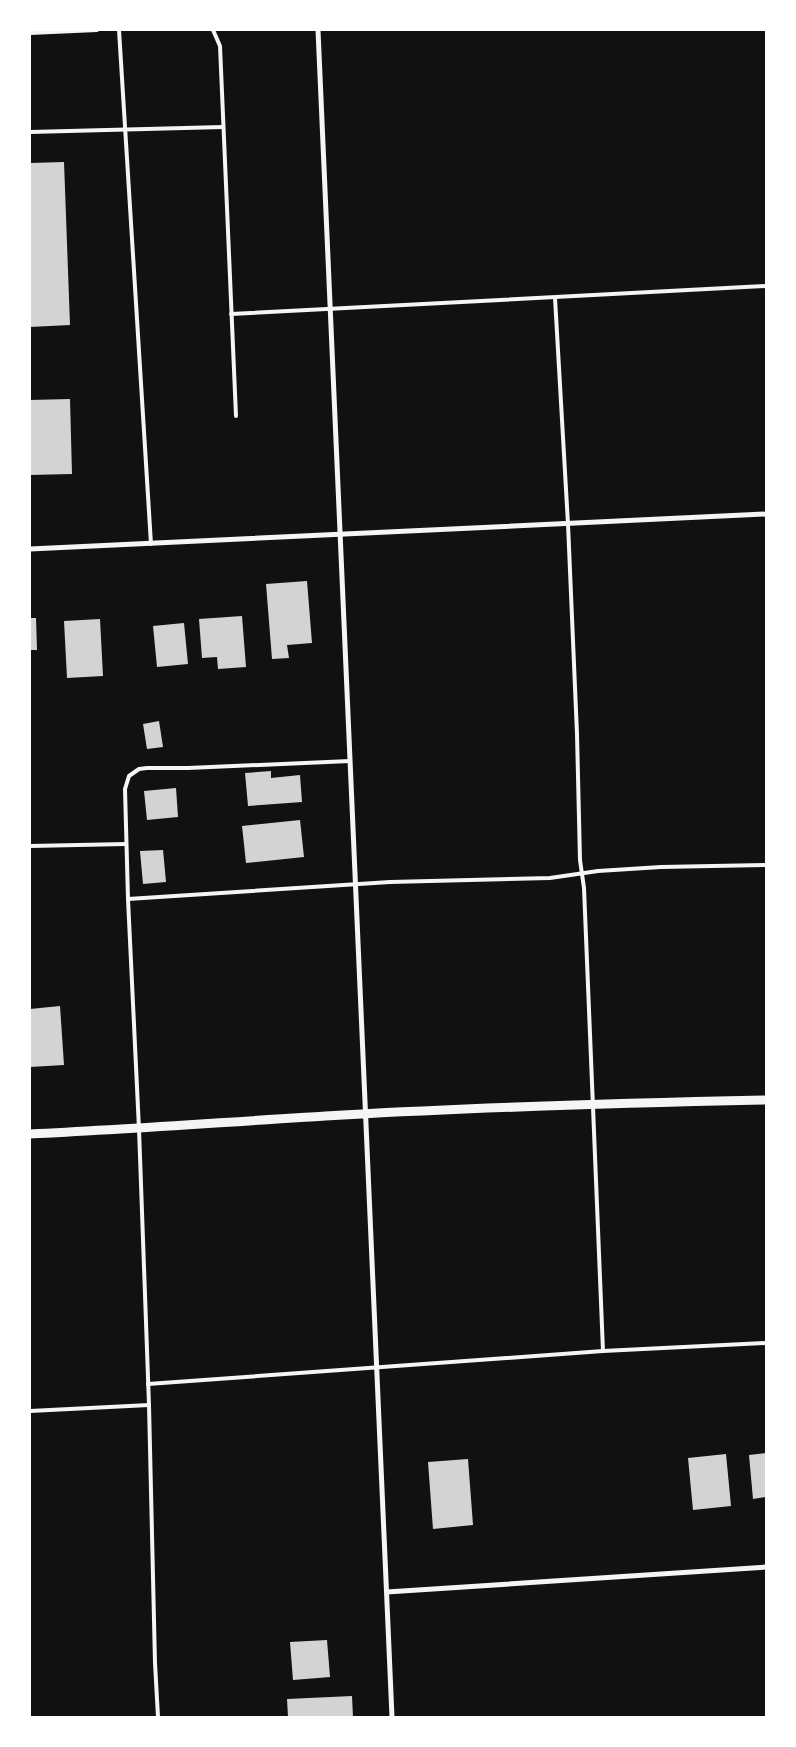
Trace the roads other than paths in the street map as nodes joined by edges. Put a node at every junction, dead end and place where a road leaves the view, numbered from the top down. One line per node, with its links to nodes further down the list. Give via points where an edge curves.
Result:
1 (97, 30): 5 (lane)
2 (119, 30): 7 (lane)
3 (213, 30): 6 (lane, via 220,46)
4 (318, 30): 11 (street)
5 (30, 33)
6 (223, 127): 7 (lane); 12 (lane)
7 (125, 129): 8 (lane); 17 (lane)
8 (30, 132)
9 (766, 286): 10 (lane)
10 (555, 298): 11 (lane); 15 (lane)
11 (330, 309): 12 (lane); 16 (street)
12 (231, 314): 13 (lane)
13 (236, 416)
14 (766, 514): 15 (street)
15 (568, 524): 16 (street); 23 (lane)
16 (341, 535): 17 (street); 19 (street)
17 (150, 544): 18 (street)
18 (30, 549)
19 (350, 761): 20 (lane, via 139,769 129,776 125,789); 24 (street)
20 (126, 844): 21 (lane); 25 (lane)
21 (30, 846)
22 (766, 865): 23 (lane, via 661,867)
23 (582, 873): 24 (lane, via 550,878); 27 (lane)
24 (355, 884): 25 (lane); 28 (street)
25 (128, 899): 29 (lane)
26 (766, 1100): 27 (street)
27 (592, 1104): 28 (street); 32 (lane)
28 (365, 1114): 29 (street); 33 (street)
29 (139, 1129): 30 (street); 34 (lane)
30 (30, 1134)
31 (766, 1343): 32 (lane)
32 (603, 1351): 33 (lane)
33 (377, 1368): 34 (lane); 38 (street)
34 (148, 1384): 35 (lane)
35 (149, 1405): 36 (lane); 39 (lane)
36 (30, 1411)
37 (766, 1567): 38 (street)
38 (387, 1592): 40 (street)
39 (158, 1717)
40 (392, 1717)

